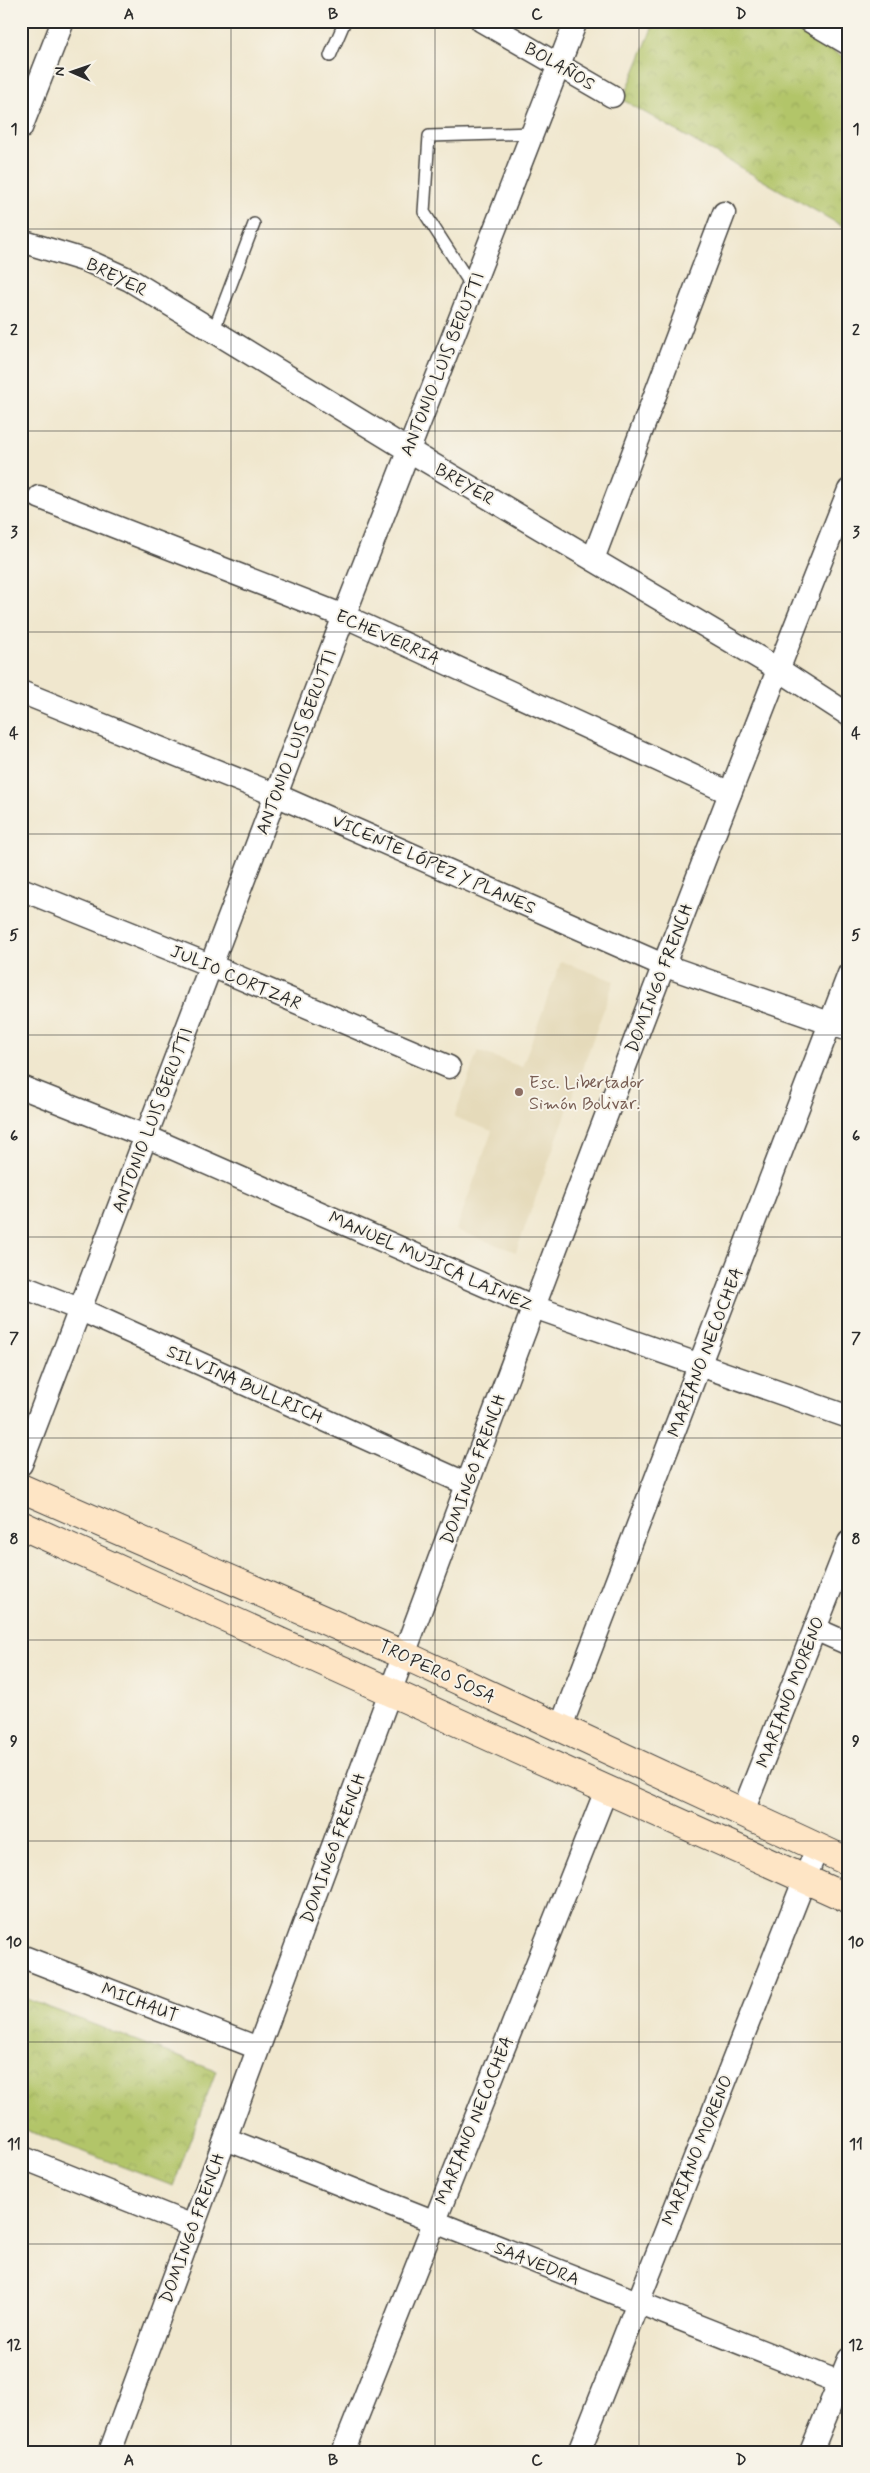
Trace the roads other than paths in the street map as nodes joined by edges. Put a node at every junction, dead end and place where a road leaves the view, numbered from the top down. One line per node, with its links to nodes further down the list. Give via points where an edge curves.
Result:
1 (63, 21): 10 (street)
2 (345, 21): 7 (lane)
3 (482, 21): 8 (street, BOLAÑOS)
4 (576, 21): 8 (street, ANTONIO LUIS BERUTTI)
5 (810, 21): 6 (street)
6 (849, 44)
7 (330, 56)
8 (560, 65): 9 (street, BOLAÑOS); 11 (street, ANTONIO LUIS BERUTTI)
9 (612, 96)
10 (21, 128)
11 (533, 133): 15 (street, ANTONIO LUIS BERUTTI); 15 (lane, via 429,136 424,212)
12 (724, 213): 20 (street)
13 (254, 224): 16 (lane)
14 (21, 241): 16 (street, BREYER, via 90,262 130,280)
15 (472, 288): 17 (street, ANTONIO LUIS BERUTTI)
16 (212, 332): 17 (street, BREYER)
17 (408, 450): 20 (street, BREYER); 21 (street, ANTONIO LUIS BERUTTI)
18 (849, 490): 22 (street, DOMINGO FRENCH)
19 (39, 497): 21 (street, ECHEVERRIA)
20 (593, 559): 22 (street, BREYER)
21 (344, 616): 25 (street, ECHEVERRIA); 26 (street, ANTONIO LUIS BERUTTI)
22 (778, 669): 24 (street, BREYER); 25 (street, DOMINGO FRENCH)
23 (21, 692): 26 (street, VICENTE LÓPEZ Y PLANES)
24 (849, 715)
25 (730, 793): 28 (street, DOMINGO FRENCH)
26 (276, 794): 28 (street, VICENTE LÓPEZ Y PLANES); 29 (street, ANTONIO LUIS BERUTTI)
27 (21, 889): 29 (street, JULIO CORTZAR)
28 (664, 965): 31 (street, VICENTE LÓPEZ Y PLANES); 36 (street, DOMINGO FRENCH)
29 (212, 966): 32 (street, JULIO CORTZAR); 34 (street, ANTONIO LUIS BERUTTI)
30 (849, 974): 31 (street, MARIANO NECOCHEA)
31 (839, 1027): 38 (street, MARIANO NECOCHEA)
32 (449, 1067)
33 (21, 1087): 34 (street, MANUEL MUJICA LAINEZ)
34 (146, 1136): 36 (street, MANUEL MUJICA LAINEZ); 37 (street, ANTONIO LUIS BERUTTI)
35 (21, 1286): 37 (street, SILVINA BULLRICH)
36 (534, 1307): 38 (street, MANUEL MUJICA LAINEZ); 41 (street, DOMINGO FRENCH)
37 (79, 1309): 40 (street, ANTONIO LUIS BERUTTI); 41 (street, SILVINA BULLRICH)
38 (700, 1364): 39 (street, MANUEL MUJICA LAINEZ); 49 (street, MARIANO NECOCHEA)
39 (849, 1417)
40 (21, 1464)
41 (467, 1484): 47 (street, DOMINGO FRENCH)
42 (21, 1488): 47 (street, TROPERO SOSA)
43 (21, 1525): 48 (street)
44 (849, 1542): 45 (street, MARIANO MORENO)
45 (815, 1629): 46 (street); 51 (street, MARIANO MORENO)
46 (849, 1644)
47 (404, 1655): 48 (street, DOMINGO FRENCH); 49 (street, TROPERO SOSA)
48 (391, 1692): 50 (street); 57 (street, DOMINGO FRENCH)
49 (560, 1729): 51 (street, TROPERO SOSA)
50 (607, 1788): 54 (street); 60 (street, MARIANO NECOCHEA)
51 (742, 1814): 52 (street, TROPERO SOSA)
52 (816, 1848): 53 (street, TROPERO SOSA); 54 (street, MARIANO MORENO)
53 (849, 1862)
54 (804, 1878): 55 (street); 62 (street, MARIANO MORENO)
55 (849, 1899)
56 (21, 1956): 57 (street, MICHAUT)
57 (258, 2048): 58 (street, DOMINGO FRENCH)
58 (226, 2138): 60 (street, SAAVEDRA); 61 (street, DOMINGO FRENCH)
59 (21, 2157): 61 (street)
60 (433, 2221): 62 (street, SAAVEDRA); 66 (street, MARIANO NECOCHEA)
61 (193, 2226): 65 (street, DOMINGO FRENCH)
62 (637, 2303): 64 (street, SAAVEDRA); 67 (street, MARIANO MORENO)
63 (849, 2359): 64 (street)
64 (844, 2384): 68 (street)
65 (110, 2452)
66 (343, 2452)
67 (579, 2452)
68 (811, 2452)

